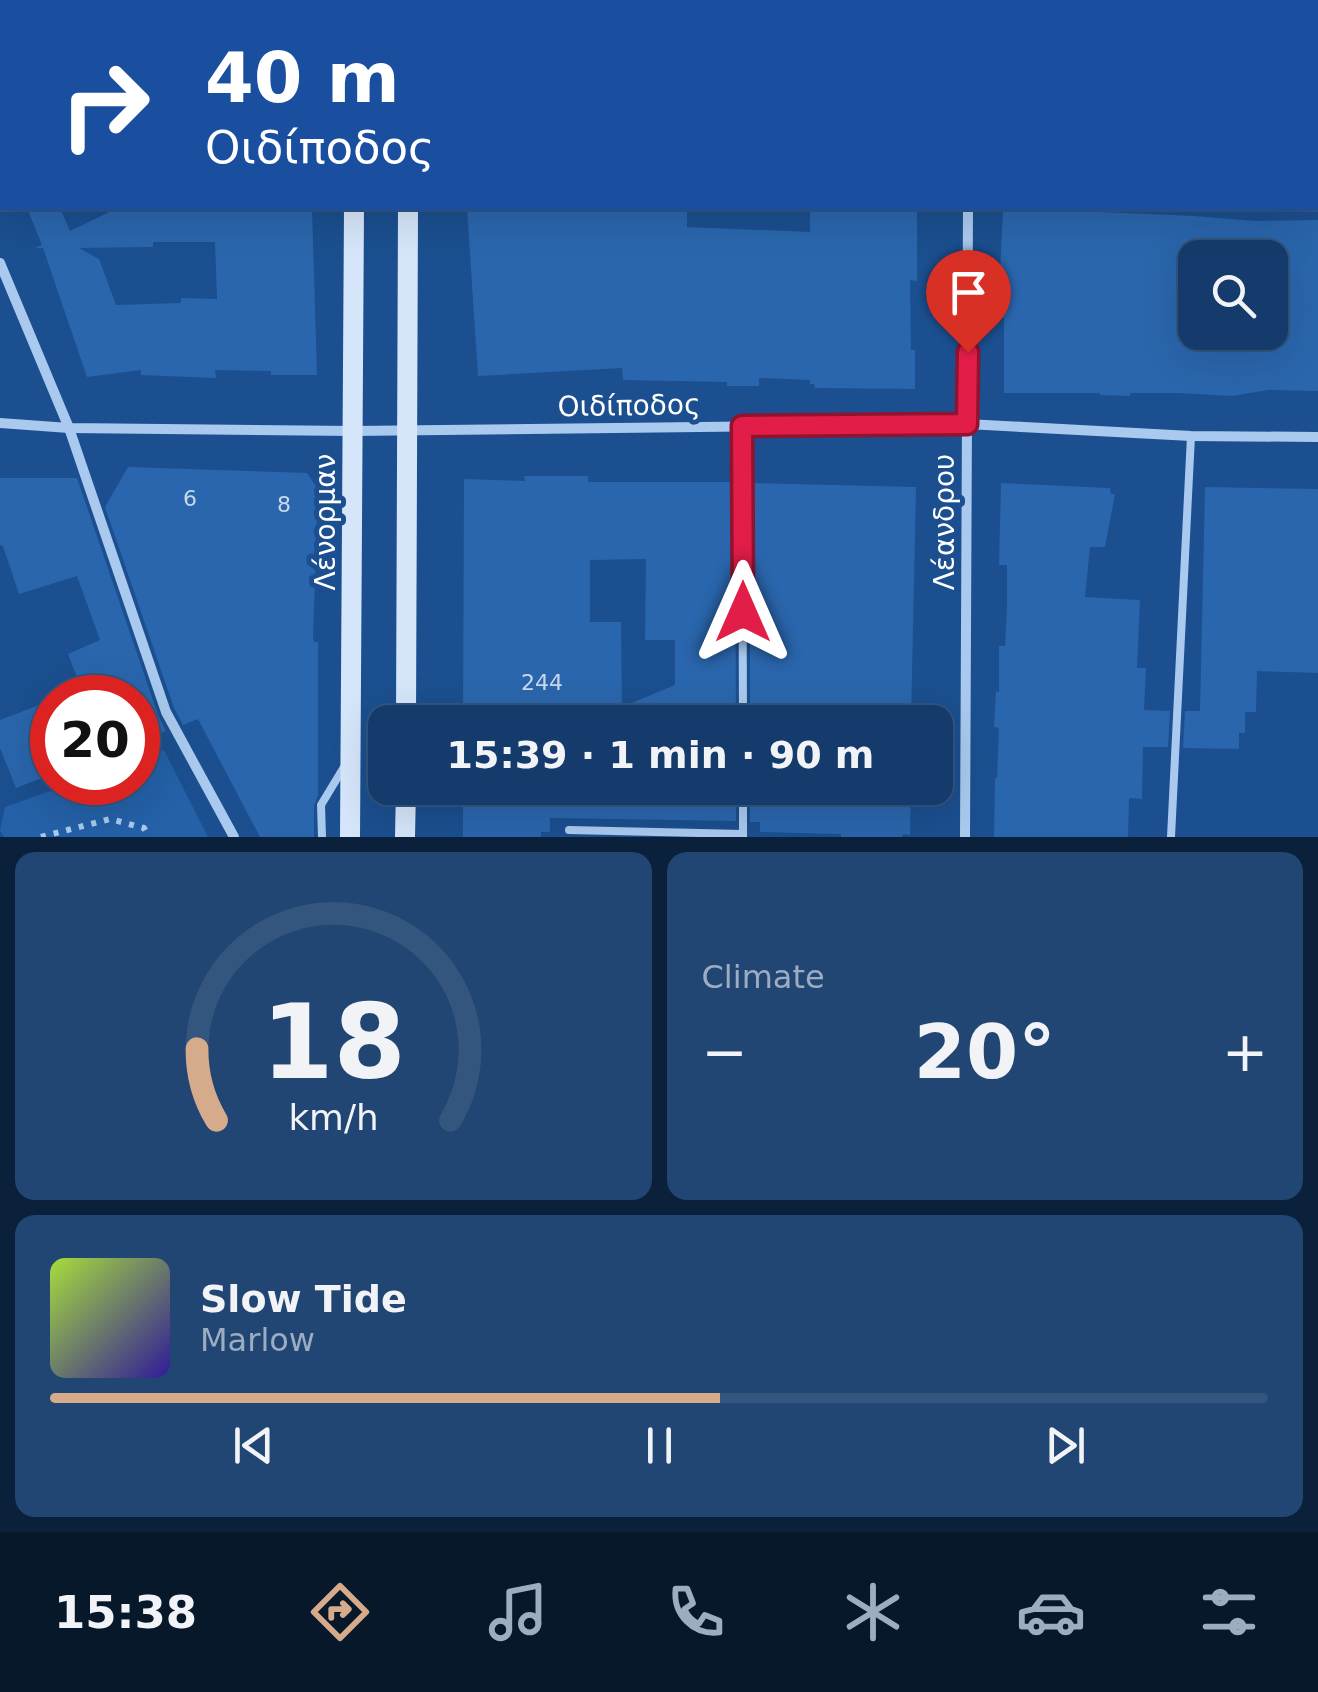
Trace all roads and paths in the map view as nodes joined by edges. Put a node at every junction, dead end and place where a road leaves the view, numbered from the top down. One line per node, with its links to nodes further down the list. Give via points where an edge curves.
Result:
1 (354, 210): 9 (main road, Λένορμαν)
2 (408, 210): 10 (main road)
3 (968, 210): 6 (street, Λέανδρου)
4 (0, 262): 8 (street)
5 (0, 423): 8 (street, Οιδίποδος)
6 (967, 424): 7 (street, Οιδίποδος); 11 (street, Οιδίποδος); 26 (street, Λέανδρου)
7 (742, 426): 10 (street, Οιδίποδος); 14 (lane)
8 (69, 428): 9 (street, Οιδίποδος); 22 (street, via 166,712)
9 (353, 431): 10 (street, Οιδίποδος); 15 (main road, Λένορμαν)
10 (408, 431): 13 (main road)
11 (1191, 436): 12 (street, Οιδίποδος); 27 (lane)
12 (1318, 437)
13 (406, 705)
14 (743, 705)
15 (351, 754): 23 (lane, via 321,805); 24 (main road, Λένορμαν)
16 (406, 805): 25 (main road)
17 (743, 805): 19 (lane)
18 (569, 830): 19 (lane)
19 (743, 836)
20 (41, 837): 21 (path, via 110,818 144,828)
21 (149, 837)
22 (234, 837)
23 (322, 837)
24 (350, 837)
25 (405, 837)
26 (965, 837)
27 (1170, 837)

